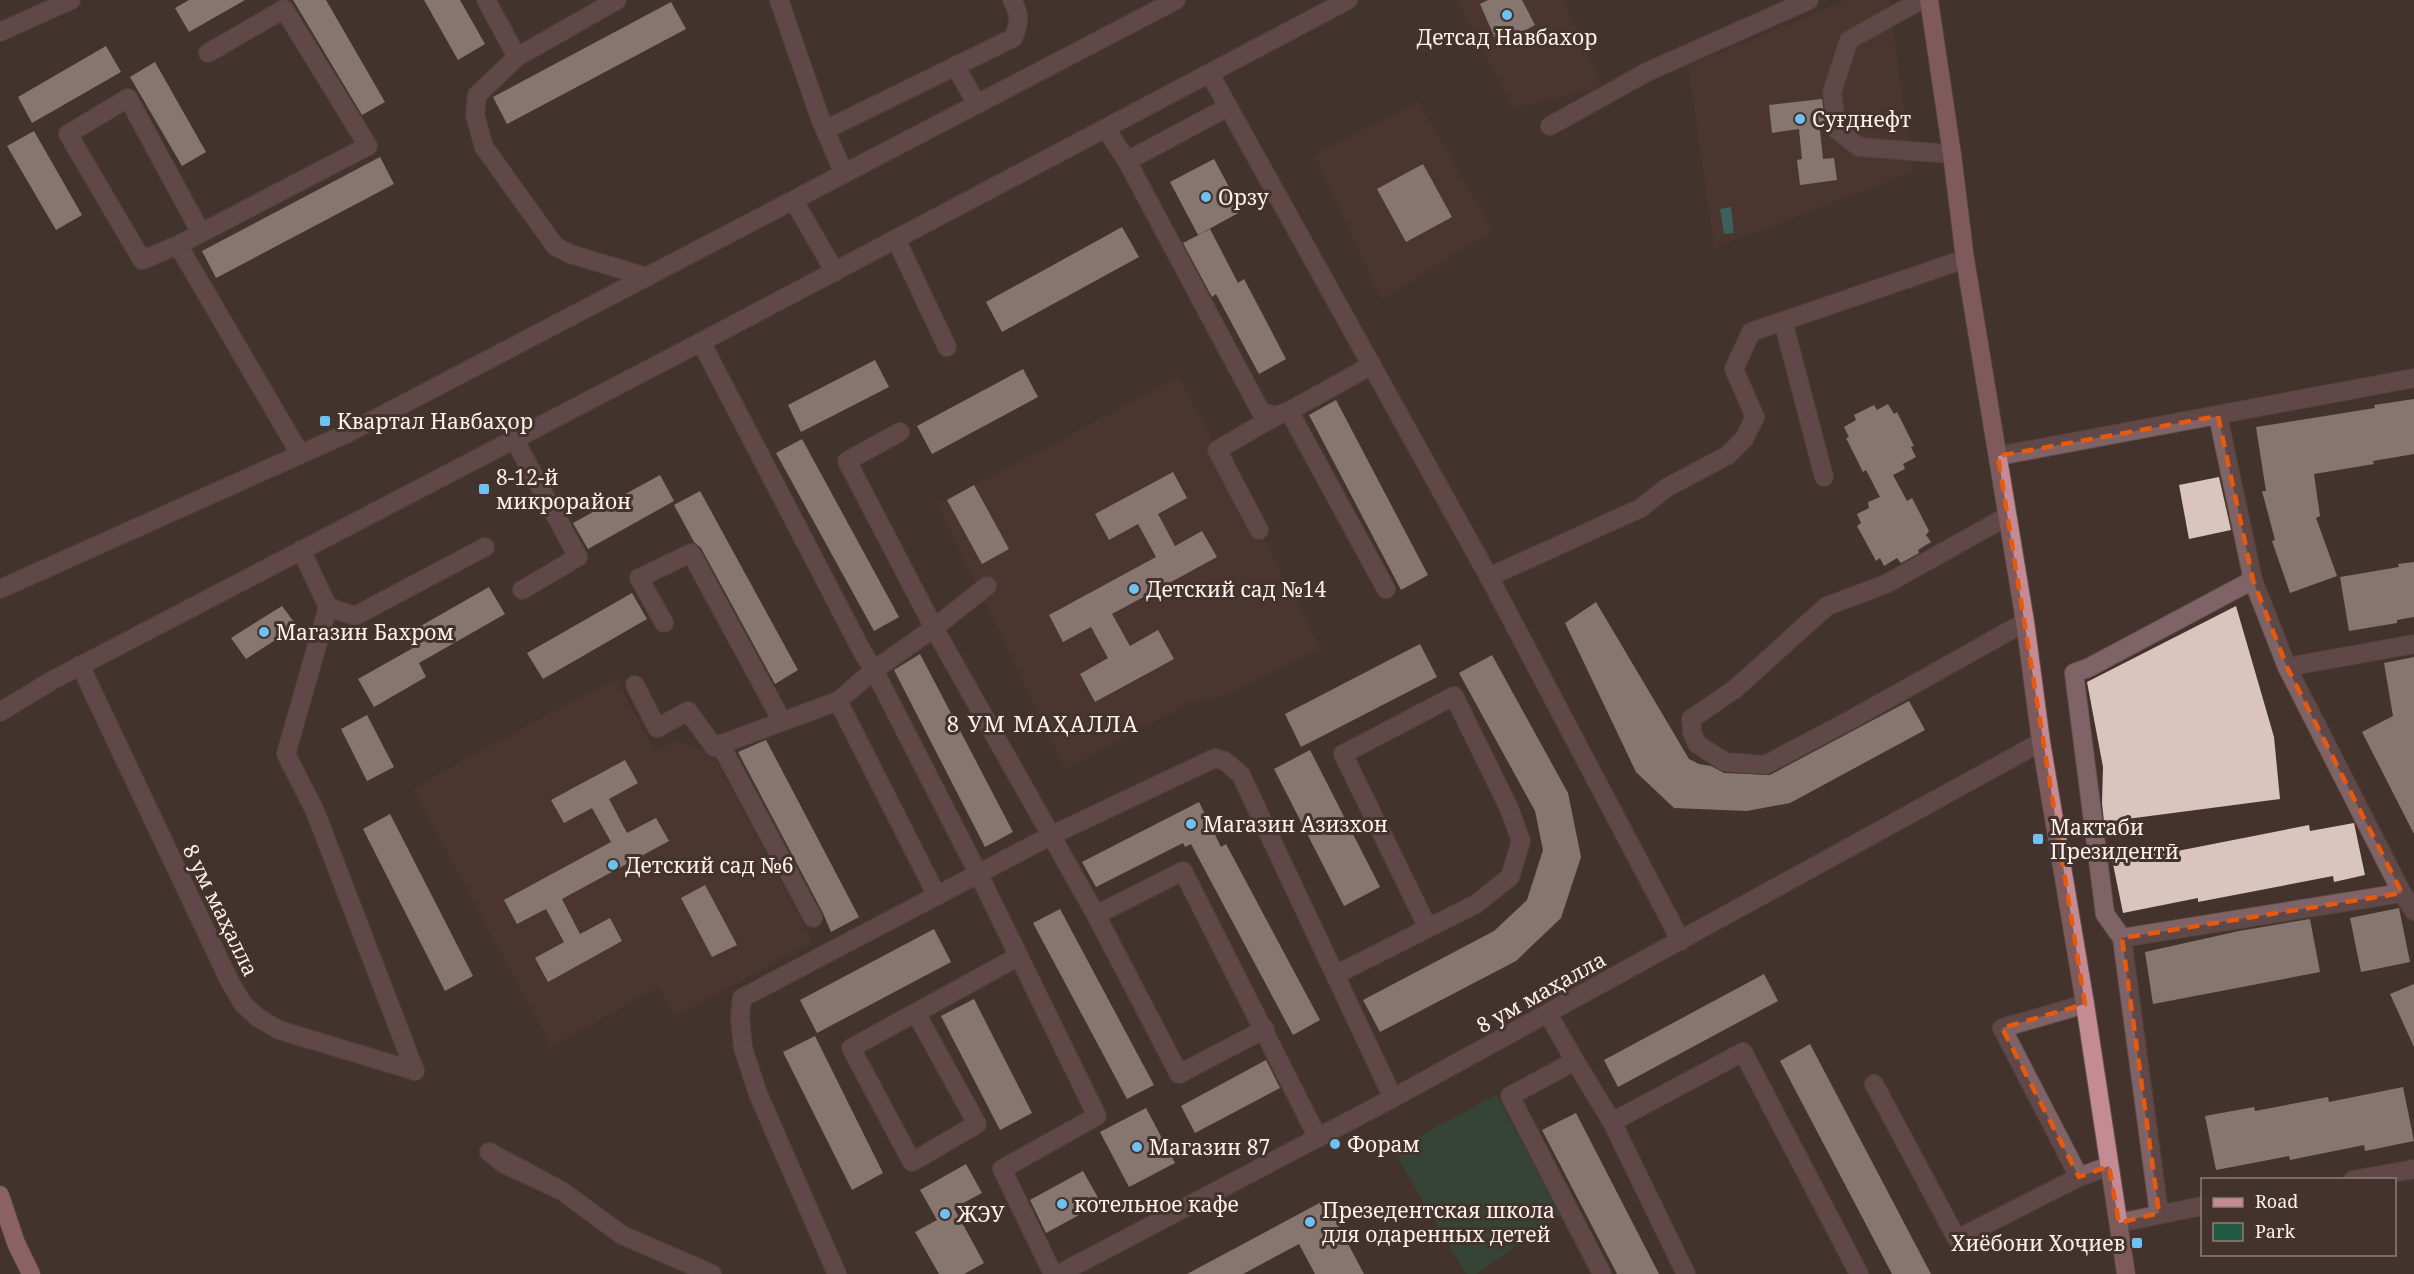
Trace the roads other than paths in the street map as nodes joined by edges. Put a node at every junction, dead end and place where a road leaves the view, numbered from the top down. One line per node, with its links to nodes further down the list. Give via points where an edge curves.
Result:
1 (71, 0): 11 (street)
2 (486, 0): 13 (street)
3 (617, 0): 13 (street)
4 (779, 0): 20 (street)
5 (1012, 0): 14 (street, via 1018,10 1019,25 1013,38)
6 (1176, 0): 16 (street)
7 (1348, 0): 15 (street)
8 (1809, 0): 18 (street, via 1647,72)
9 (1921, 0): 21 (street, via 1849,40 1832,92 1837,130 1859,147)
10 (1929, 0): 21 (main road)
11 (0, 32)
12 (208, 53): 25 (street, via 284,9 368,146)
13 (517, 57): 30 (street, via 477,95 475,115 484,147 555,246)
14 (956, 66): 16 (street); 20 (street)
15 (1210, 74): 17 (street); 19 (street)
16 (977, 104): 23 (street)
17 (1228, 107): 22 (street); 34 (street)
18 (1550, 126)
19 (1106, 129): 22 (street); 26 (street)
20 (825, 130): 23 (street)
21 (1952, 154): 28 (main road)
22 (1127, 161): 36 (street, via 1261,412)
23 (844, 174): 24 (street)
24 (794, 201): 29 (street); 30 (street)
25 (201, 233): 27 (street); 27 (street, via 128,98 68,134 142,260)
26 (896, 239): 29 (street); 33 (street)
27 (178, 245): 40 (street)
28 (1965, 259): 31 (street); 41 (main road)
29 (835, 272): 32 (street)
30 (647, 277): 40 (street, via 348,433)
31 (1783, 321): 42 (street); 47 (street, via 1751,332 1734,369 1755,417 1744,439 1728,455 1666,488 1641,507)
32 (701, 342): 39 (street); 60 (street)
33 (947, 347)
34 (1372, 365): 36 (street); 47 (street)
35 (2414, 378): 37 (street)
36 (1282, 413): 44 (street, via 1217,450); 52 (street)
37 (2218, 416): 41 (street); 48 (street)
38 (900, 432): 56 (street, via 847,461)
39 (514, 440): 46 (street); 51 (street, via 578,557)
40 (300, 454): 50 (street)
41 (1998, 456): 43 (main road)
42 (1824, 477)
43 (2006, 518): 55 (main road); 55 (street, via 1886,584 1827,606 1735,689 1699,712 1691,720 1692,732 1697,744 1725,762 1765,765)
44 (1259, 530)
45 (485, 547): 53 (street, via 355,616)
46 (301, 550): 53 (street); 58 (street)
47 (1488, 577): 76 (street)
48 (2253, 580): 59 (street); 75 (street, via 2074,674 2105,914)
49 (987, 586): 56 (street)
50 (0, 589)
51 (522, 590)
52 (1386, 590)
53 (328, 607): 58 (street, 8 ум маҳалла, via 286,754 315,811 415,1071 279,1030 243,1004)
54 (664, 622): 64 (street, via 639,578 691,553)
55 (2025, 622): 65 (main road)
56 (934, 628): 60 (street); 67 (street)
57 (2414, 644): 59 (street)
58 (80, 665): 63 (street)
59 (2287, 667): 69 (street)
60 (874, 670): 62 (street); 68 (street)
61 (635, 685): 66 (street, via 657,728 688,711 714,747)
62 (838, 701): 64 (street); 70 (street)
63 (0, 712)
64 (782, 721): 66 (street)
65 (2041, 742): 76 (street, 8 ум маҳалла); 79 (main road)
66 (720, 744): 73 (street)
67 (1052, 835): 68 (street); 72 (street); 78 (street, via 1215,759 1225,761 1241,776)
68 (979, 875): 70 (street); 77 (street)
69 (2402, 893): 71 (street); 75 (street)
70 (937, 896): 98 (street, via 829,949 742,998 743,1048 758,1094)
71 (2414, 911)
72 (1096, 915): 81 (street, via 1183,871); 81 (street, via 1179,1074)
73 (813, 918)
74 (1428, 928): 74 (street, via 1476,904 1510,877 1521,841 1454,696 1343,754); 78 (street)
75 (2122, 938): 94 (street)
76 (1680, 941): 80 (street, 8 ум маҳалла)
77 (1019, 956): 77 (street, via 851,1048 912,1162 977,1124 916,1013); 99 (street, via 1097,1116 1002,1169)
78 (1335, 975): 84 (street)
79 (2085, 1004): 87 (main road); 89 (street, via 2002,1028)
80 (1548, 1014): 82 (street); 84 (street, 8 ум маҳалла)
81 (1265, 1029): 86 (street)
82 (1575, 1061): 85 (street); 101 (street, via 1510,1096)
83 (1874, 1084): 89 (street, via 1957,1239)
84 (1393, 1098): 86 (street, 8 ум маҳалла)
85 (1612, 1122): 102 (street); 103 (street, via 1743,1052)
86 (1318, 1138): 100 (street, 8 ум маҳалла)
87 (2109, 1166): 89 (street); 95 (main road)
88 (2414, 1169): 90 (street)
89 (2079, 1177)
90 (2359, 1178)
91 (562, 1191): 97 (street, via 622,1235)
92 (0, 1195): 96 (highway)
93 (2201, 1206): 94 (street)
94 (2159, 1213): 95 (street)
95 (2119, 1223): 104 (main road)
96 (31, 1274)
97 (712, 1274)
98 (837, 1274)
99 (1053, 1274)
100 (1059, 1274)
101 (1602, 1274)
102 (1686, 1274)
103 (1859, 1274)
104 (2126, 1274)

